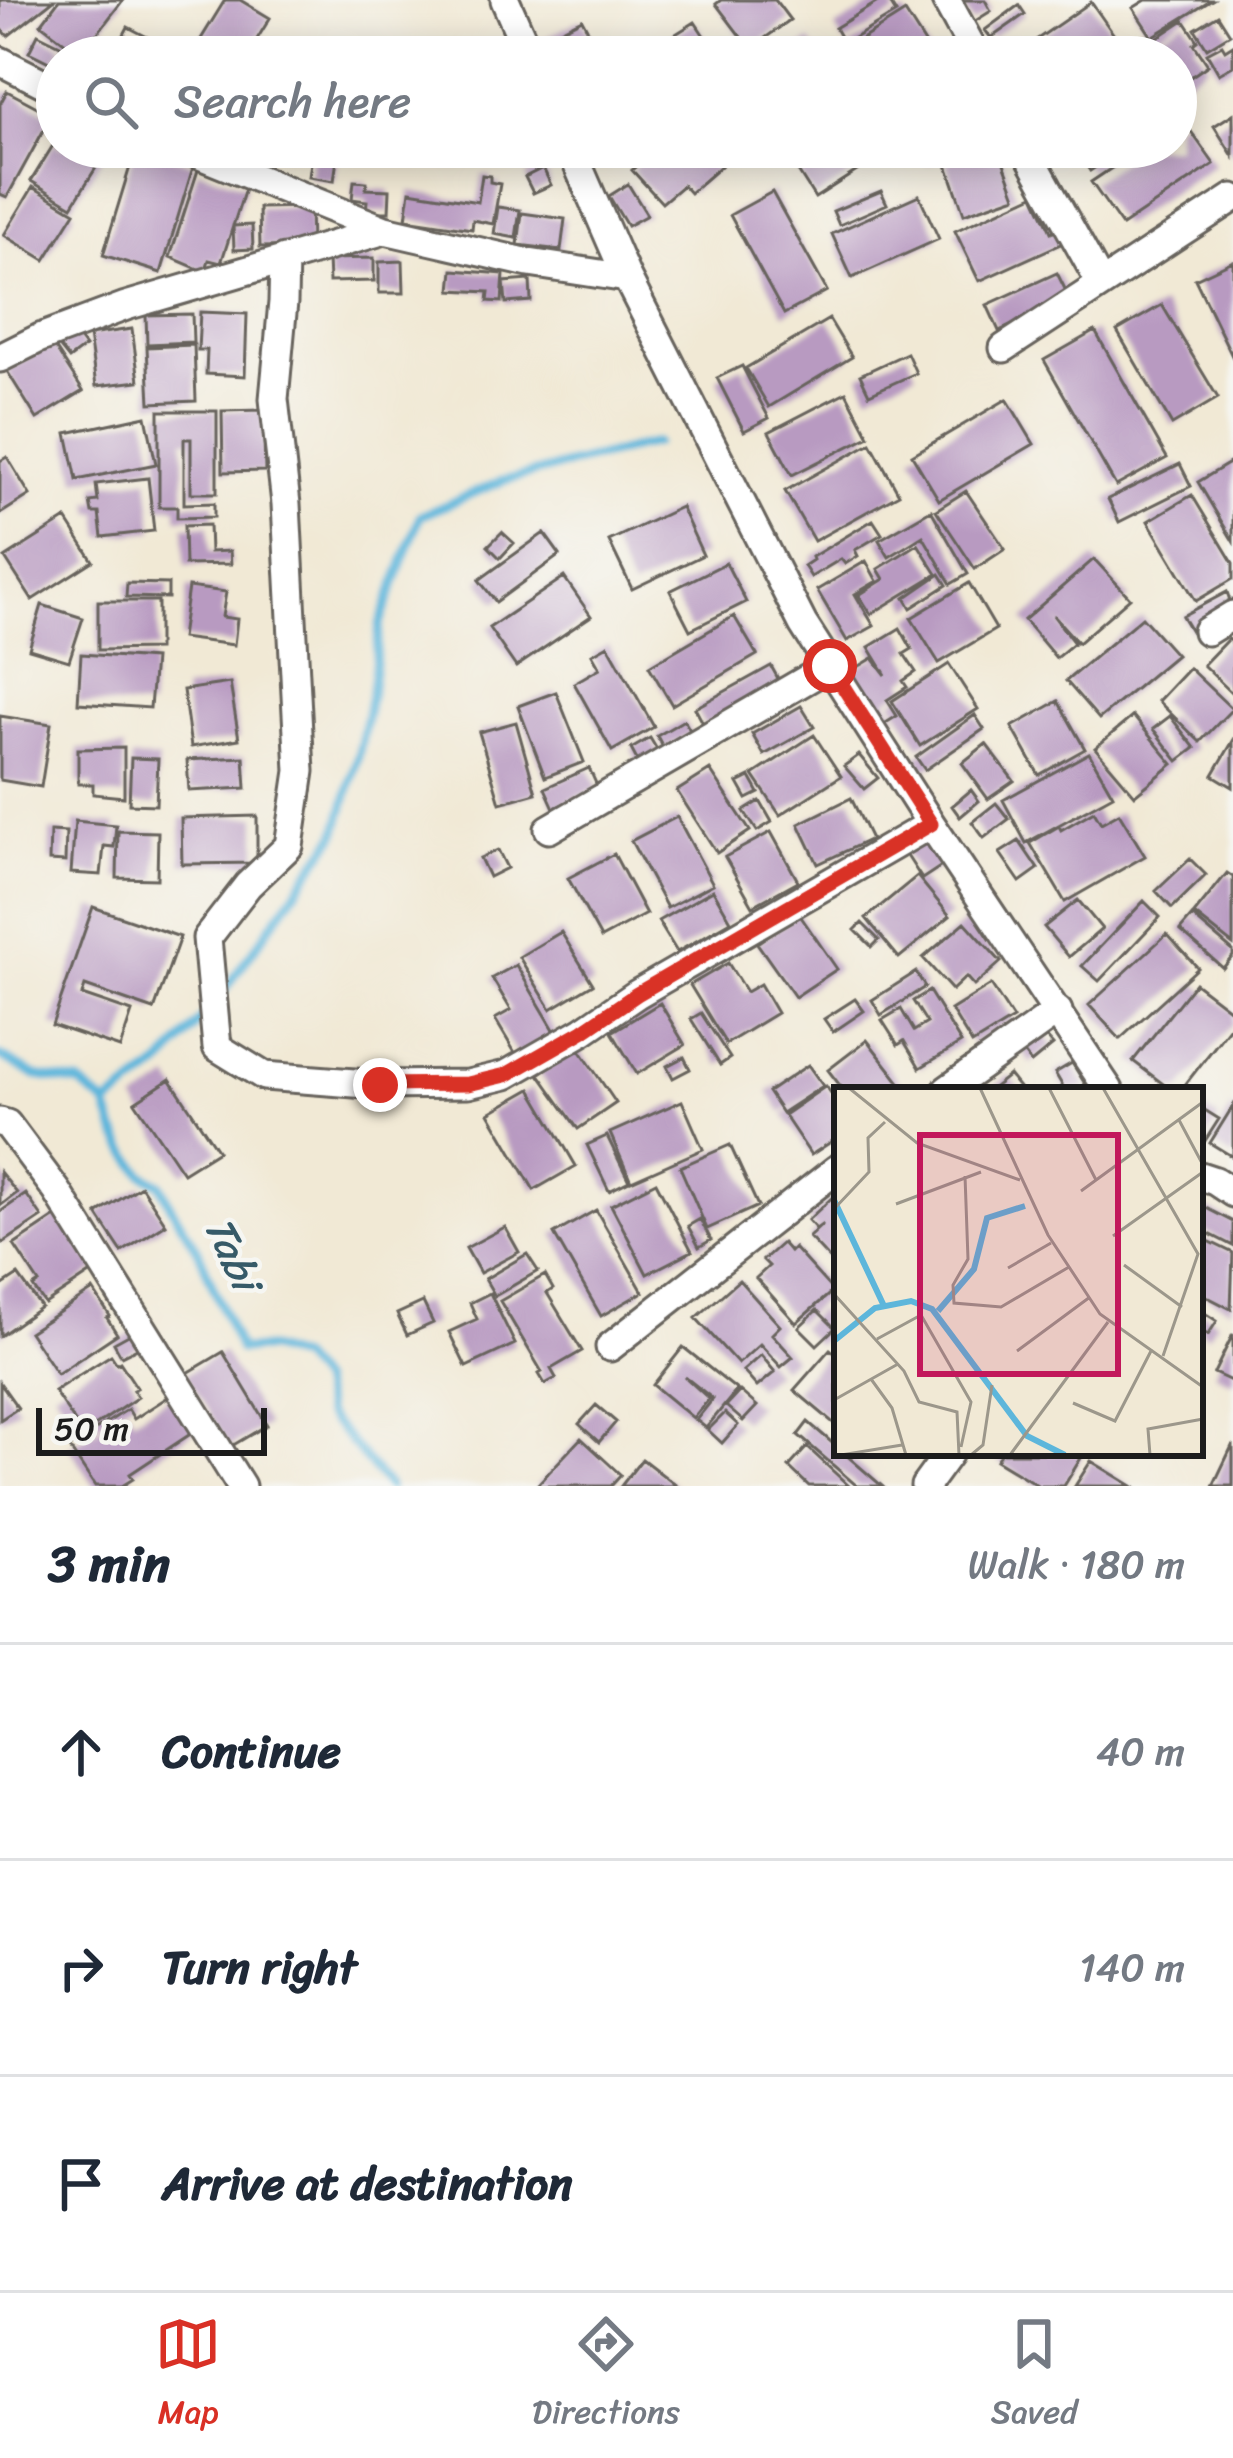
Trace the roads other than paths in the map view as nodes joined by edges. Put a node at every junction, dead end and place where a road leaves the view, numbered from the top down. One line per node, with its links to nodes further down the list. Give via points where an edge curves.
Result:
1 (505, 0): 3 (street)
2 (946, 0): 4 (street)
3 (521, 36)
4 (966, 36)
5 (0, 61): 6 (street)
6 (36, 79)
7 (232, 168): 11 (street)
8 (579, 168): 13 (street)
9 (1037, 168): 14 (street)
10 (1233, 198): 14 (street)
11 (386, 230): 12 (street); 13 (street)
12 (284, 260): 16 (street, via 126,306); 20 (street, via 274,399 300,772 289,846 207,938 217,1047 264,1076 380,1085 506,1075)
13 (627, 278): 19 (street)
14 (1101, 284): 15 (street)
15 (1004, 348)
16 (0, 358)
17 (1233, 615): 18 (street)
18 (1207, 631)
19 (830, 666): 20 (street); 21 (street)
20 (931, 824): 22 (street)
21 (549, 829)
22 (1058, 1011): 23 (street); 24 (street)
23 (951, 1087)
24 (1107, 1087)
25 (0, 1122): 31 (street, via 57,1191)
26 (834, 1170): 29 (street)
27 (1203, 1177): 28 (street)
28 (1233, 1193)
29 (610, 1347)
30 (947, 1456): 32 (street)
31 (241, 1486)
32 (925, 1486)

